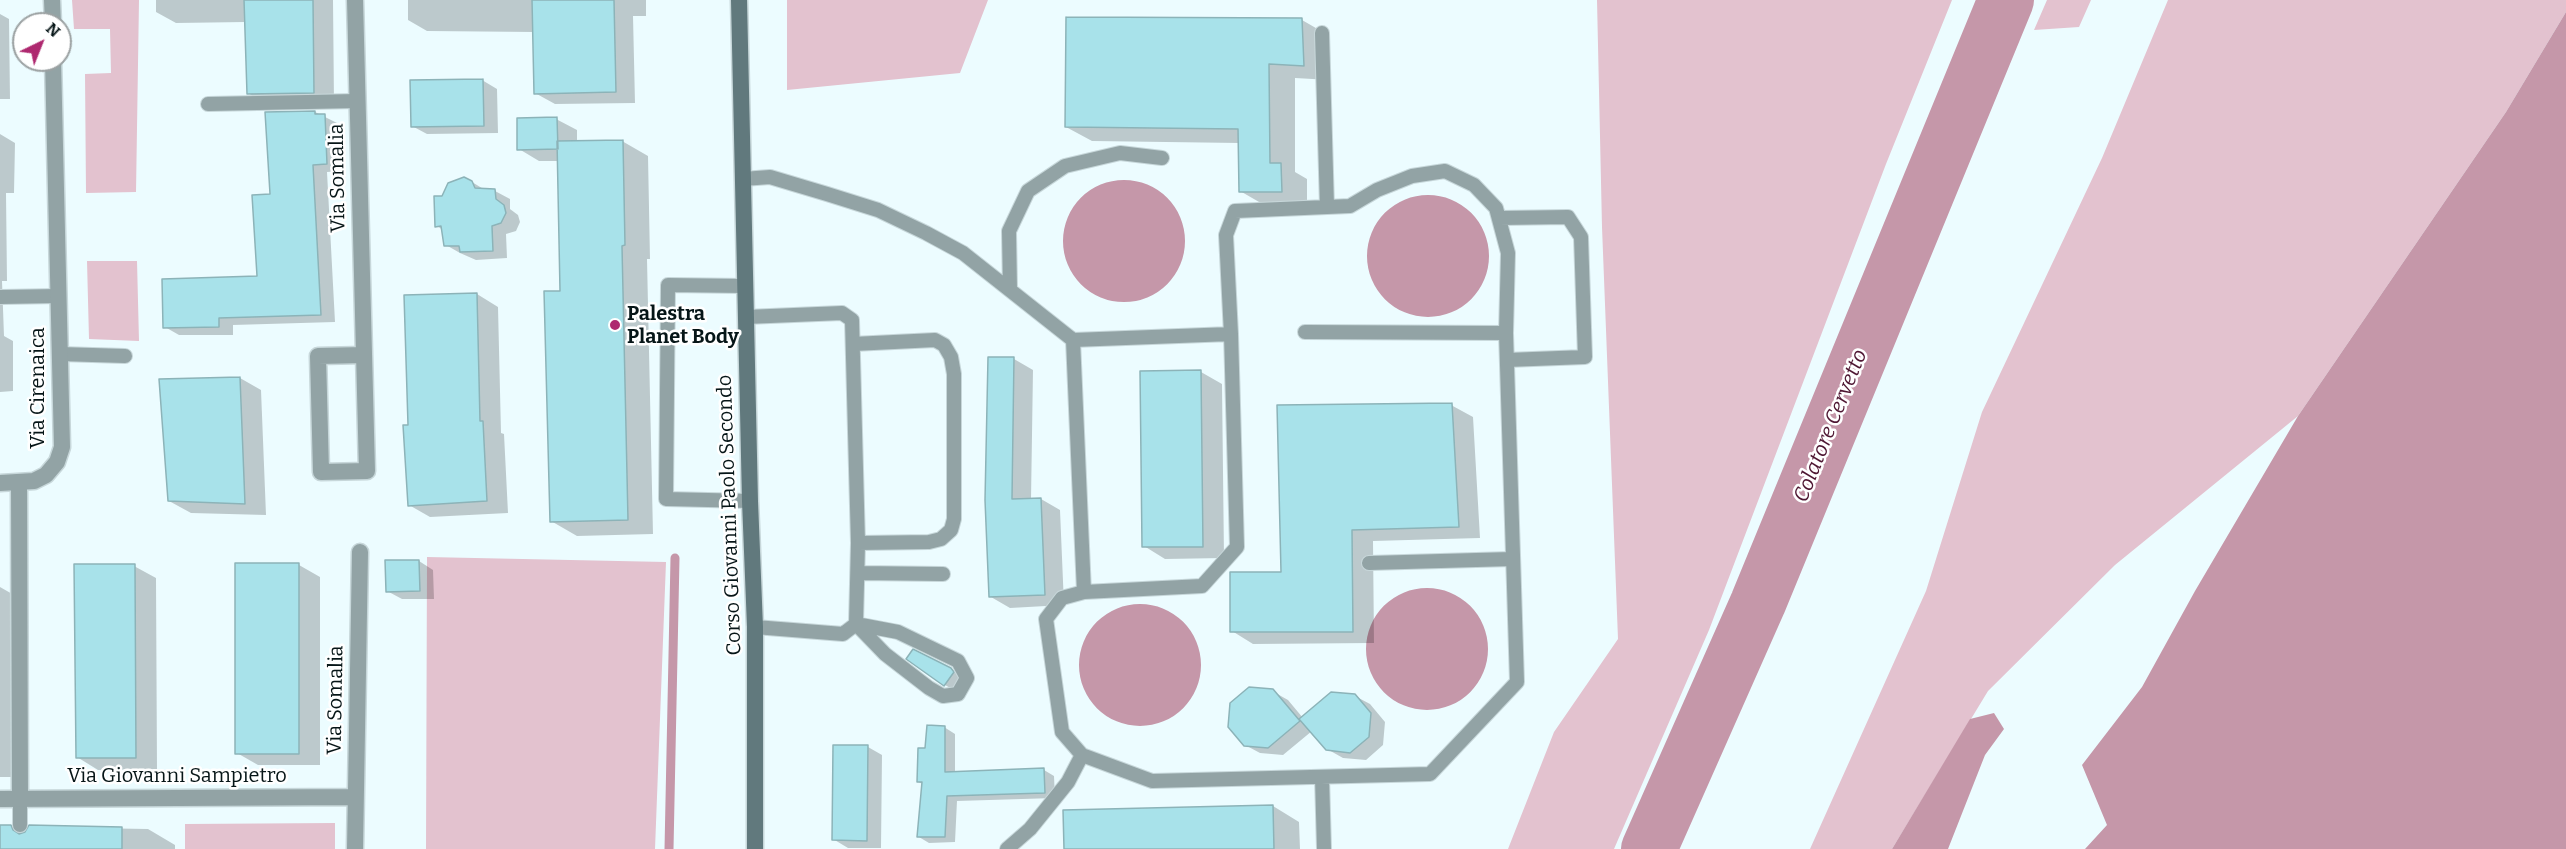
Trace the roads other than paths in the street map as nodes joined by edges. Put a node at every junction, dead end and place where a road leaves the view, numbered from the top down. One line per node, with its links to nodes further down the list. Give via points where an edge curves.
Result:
1 (355, 0): 5 (street, Via Somalia)
2 (739, 0): 8 (main road, Corso Giovanni Paolo Secondo)
3 (1322, 33): 9 (lane)
4 (53, 72): 13 (street, Via Cirenaica)
5 (357, 101): 6 (lane); 22 (street, Via Somalia)
6 (208, 104)
7 (1162, 158): 12 (lane, via 1120,153 1065,166 1028,191 1009,231)
8 (743, 179): 11 (main road, Corso Giovanni Paolo Secondo); 12 (lane, via 770,177 878,210 963,253)
9 (1327, 207): 10 (lane, via 1350,206 1412,176 1445,171 1474,185 1496,208); 18 (lane, via 1235,211 1226,235)
10 (1499, 218): 17 (lane, via 1508,253); 24 (lane, via 1568,217 1581,237 1585,357)
11 (745, 286): 15 (main road, Corso Giovanni Paolo Secondo); 27 (lane, via 668,285 666,499)
12 (1010, 290): 19 (lane)
13 (59, 296): 14 (lane); 21 (street, Via Cirenaica)
14 (0, 297)
15 (746, 317): 20 (lane, via 842,313 852,320); 27 (main road, Corso Giovanni Paolo Secondo)
16 (1305, 332): 17 (lane)
17 (1506, 333): 24 (lane)
18 (1231, 334): 19 (lane); 34 (lane, via 1237,547 1202,586)
19 (1073, 340): 34 (lane)
20 (853, 344): 28 (lane); 28 (lane, via 935,340 944,345 951,357 954,374 951,530 930,542)
21 (60, 354): 23 (lane); 25 (street, Via Cirenaica, via 62,447 57,462 46,475)
22 (364, 355): 22 (street, Via Somalia, via 318,356 321,472 367,471)
23 (125, 356)
24 (1507, 360): 30 (lane)
25 (19, 482): 26 (street, Via Cirenaica); 41 (street)
26 (0, 483)
27 (750, 501): 36 (main road, Corso Giovanni Paolo Secondo)
28 (858, 543): 32 (lane)
29 (360, 552): 39 (street, Via Somalia)
30 (1512, 559): 31 (lane); 38 (lane, via 1517,682 1430,774)
31 (1369, 563)
32 (858, 573): 33 (lane); 35 (lane)
33 (943, 573)
34 (1084, 592): 37 (lane, via 1062,598 1046,619 1062,732)
35 (856, 624): 35 (lane, via 885,654 928,688 943,696 958,694 967,678 958,661 898,632); 36 (lane, via 843,634)
36 (755, 627): 44 (main road, Corso Giovanni Paolo Secondo)
37 (1082, 755): 38 (lane, via 1152,781); 45 (lane, via 1068,782 1030,829)
38 (1322, 777): 46 (lane)
39 (355, 797): 41 (street, Via Giovanni Sampietro); 43 (street, Via Somalia)
40 (0, 799): 41 (street, Via Giovanni Sampietro)
41 (20, 799): 42 (lane)
42 (20, 825)
43 (355, 849)
44 (755, 849)
45 (1007, 849)
46 (1324, 849)

